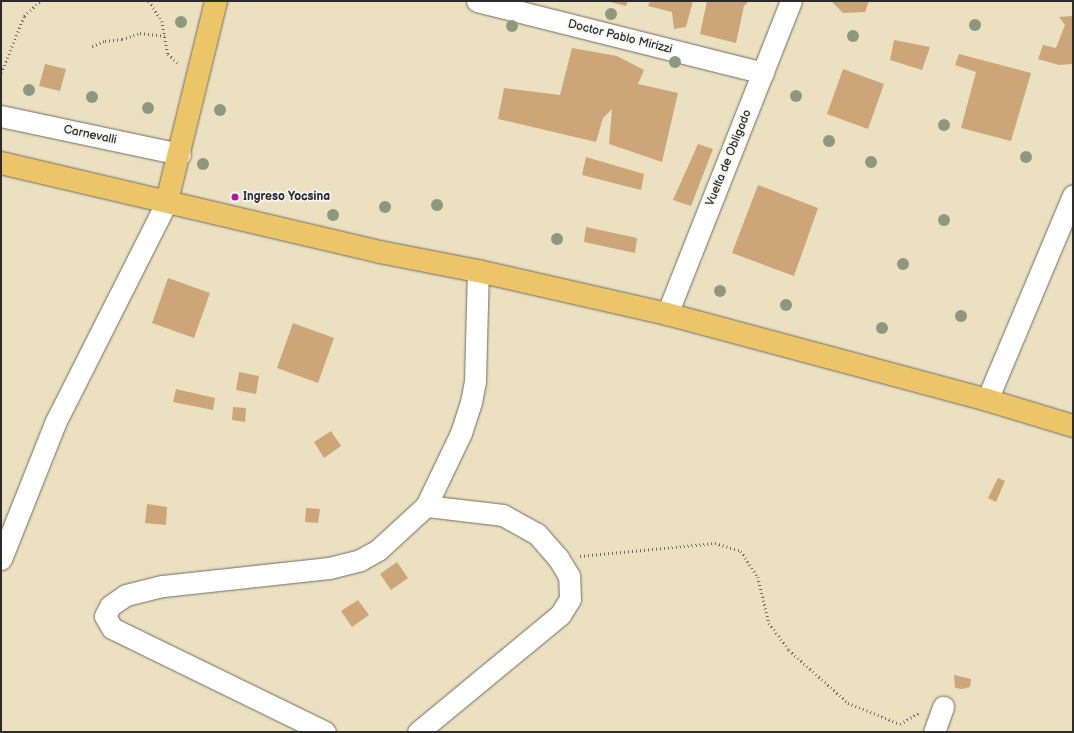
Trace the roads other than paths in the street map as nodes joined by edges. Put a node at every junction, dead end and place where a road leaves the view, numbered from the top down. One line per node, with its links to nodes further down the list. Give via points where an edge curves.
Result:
1 (216, 1): 6 (main road)
2 (477, 1): 4 (street, Doctor Pablo Mirizzi)
3 (791, 1): 4 (street, Vuelta de Obligado)
4 (763, 73): 11 (street, Vuelta de Obligado)
5 (1, 116): 6 (street, Carnevalli)
6 (180, 154): 9 (main road)
7 (1, 163): 9 (main road)
8 (1073, 195): 12 (street)
9 (167, 201): 10 (main road, via 380,252); 15 (street, via 55,423)
10 (478, 271): 11 (main road); 14 (street, via 475,382 471,402 461,433)
11 (667, 314): 12 (main road)
12 (987, 400): 13 (main road)
13 (1073, 426)
14 (426, 506): 17 (street, via 378,550 360,560 329,568 163,586 126,594 110,606 106,616 112,628); 18 (street, via 503,515 537,534 558,558 569,576 570,599 560,615)
15 (1, 559)
16 (942, 707): 19 (street)
17 (325, 732)
18 (418, 732)
19 (934, 732)

